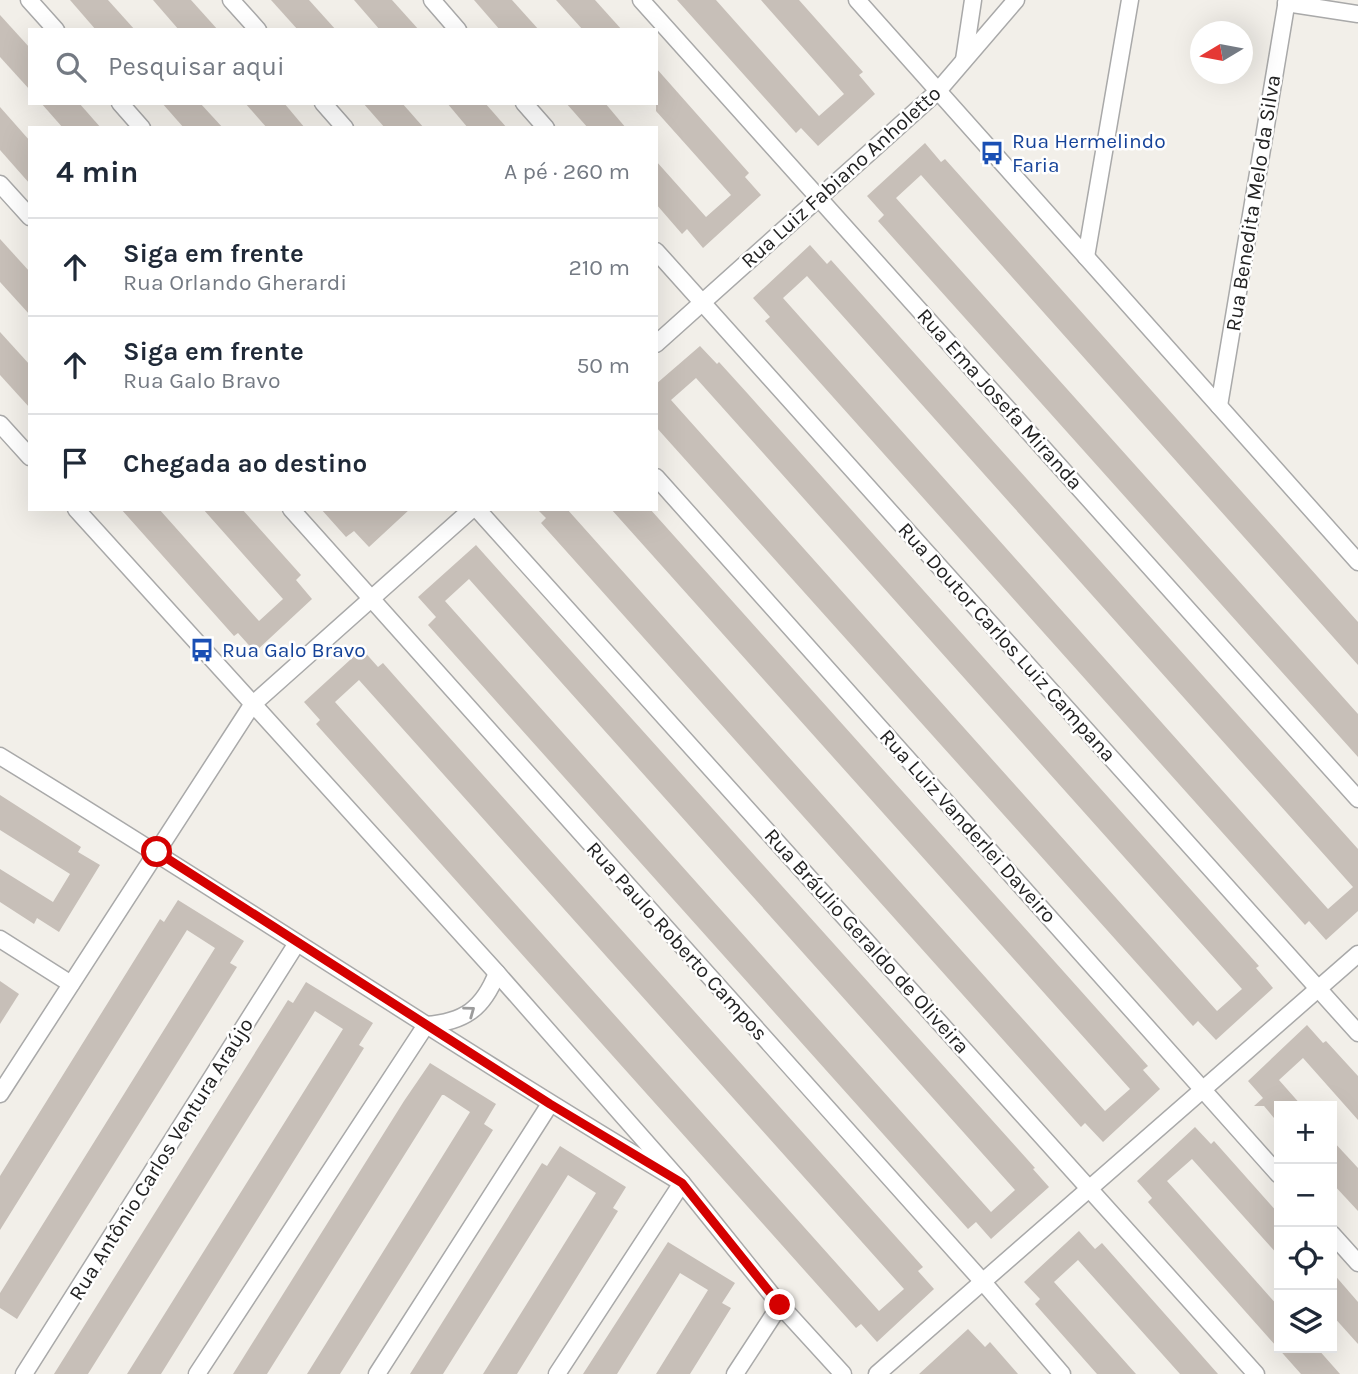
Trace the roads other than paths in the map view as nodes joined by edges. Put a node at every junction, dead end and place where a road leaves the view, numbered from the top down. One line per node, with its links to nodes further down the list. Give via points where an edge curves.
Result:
1 (29, 0): 11 (street)
2 (231, 0): 12 (street)
3 (432, 0): 13 (street)
4 (641, 0): 23 (street, Rua Ema Josefa Miranda)
5 (857, 0): 15 (street)
6 (973, 0): 14 (street)
7 (1016, 0): 14 (street, Rua Luiz Fabiano Anholetto)
8 (1130, 0): 26 (street)
9 (1286, 1): 10 (street); 29 (street, Rua Benedita Melo da Silva)
10 (1358, 14)
11 (53, 28)
12 (256, 28)
13 (456, 28)
14 (964, 61): 15 (street, Rua Luiz Fabiano Anholetto)
15 (937, 92): 23 (street, Rua Luiz Fabiano Anholetto); 26 (street)
16 (122, 105): 19 (street)
17 (325, 105): 20 (street)
18 (526, 105): 21 (street)
19 (140, 126)
20 (343, 126)
21 (544, 126)
22 (0, 184): 24 (street)
23 (819, 198): 27 (street, Rua Luiz Fabiano Anholetto); 41 (street, Rua Ema Josefa Miranda)
24 (28, 215)
25 (658, 253): 27 (street, Rua Doutor Carlos Luiz Campana)
26 (1086, 257): 29 (street)
27 (702, 302): 28 (street, Rua Luiz Fabiano Anholetto); 48 (street, Rua Doutor Carlos Luiz Campana)
28 (658, 342)
29 (1219, 406): 37 (street)
30 (0, 424): 31 (street)
31 (28, 455)
32 (658, 479): 51 (street, Rua Luiz Vanderlei Daveiro)
33 (78, 511): 39 (street)
34 (293, 511): 38 (street, Rua Paulo Roberto Campos)
35 (470, 511): 38 (street)
36 (479, 511): 56 (street, Rua Bráulio Geraldo de Oliveira)
37 (1357, 554)
38 (371, 599): 39 (street); 59 (street, Rua Paulo Roberto Campos)
39 (252, 705): 42 (street); 46 (street)
40 (0, 756): 42 (street)
41 (1358, 799)
42 (157, 852): 44 (street); 47 (street)
43 (0, 939): 47 (street)
44 (297, 943): 49 (street); 61 (street, Rua Antônio Carlos Ventura Araújo)
45 (1358, 954): 48 (street)
46 (497, 974): 49 (street, one-way to 46, via 463,1017 490,991); 55 (street)
47 (71, 984): 52 (street)
48 (1318, 990): 50 (street, Rua Doutor Carlos Luiz Campana); 51 (street)
49 (426, 1025): 53 (street); 62 (street)
50 (1358, 1033)
51 (1203, 1090): 54 (street, Rua Luiz Vanderlei Daveiro); 56 (street)
52 (0, 1094)
53 (550, 1104): 55 (street); 63 (street)
54 (1274, 1169)
55 (682, 1183): 60 (street); 64 (street)
56 (1090, 1188): 59 (street); 69 (street, Rua Bráulio Geraldo de Oliveira)
57 (1337, 1240): 58 (street)
58 (1358, 1264)
59 (983, 1282): 67 (street); 68 (street, Rua Paulo Roberto Campos)
60 (780, 1305): 65 (street); 66 (street)
61 (24, 1374)
62 (197, 1374)
63 (377, 1374)
64 (558, 1374)
65 (736, 1374)
66 (843, 1374)
67 (877, 1374)
68 (1062, 1374)
69 (1256, 1374)

